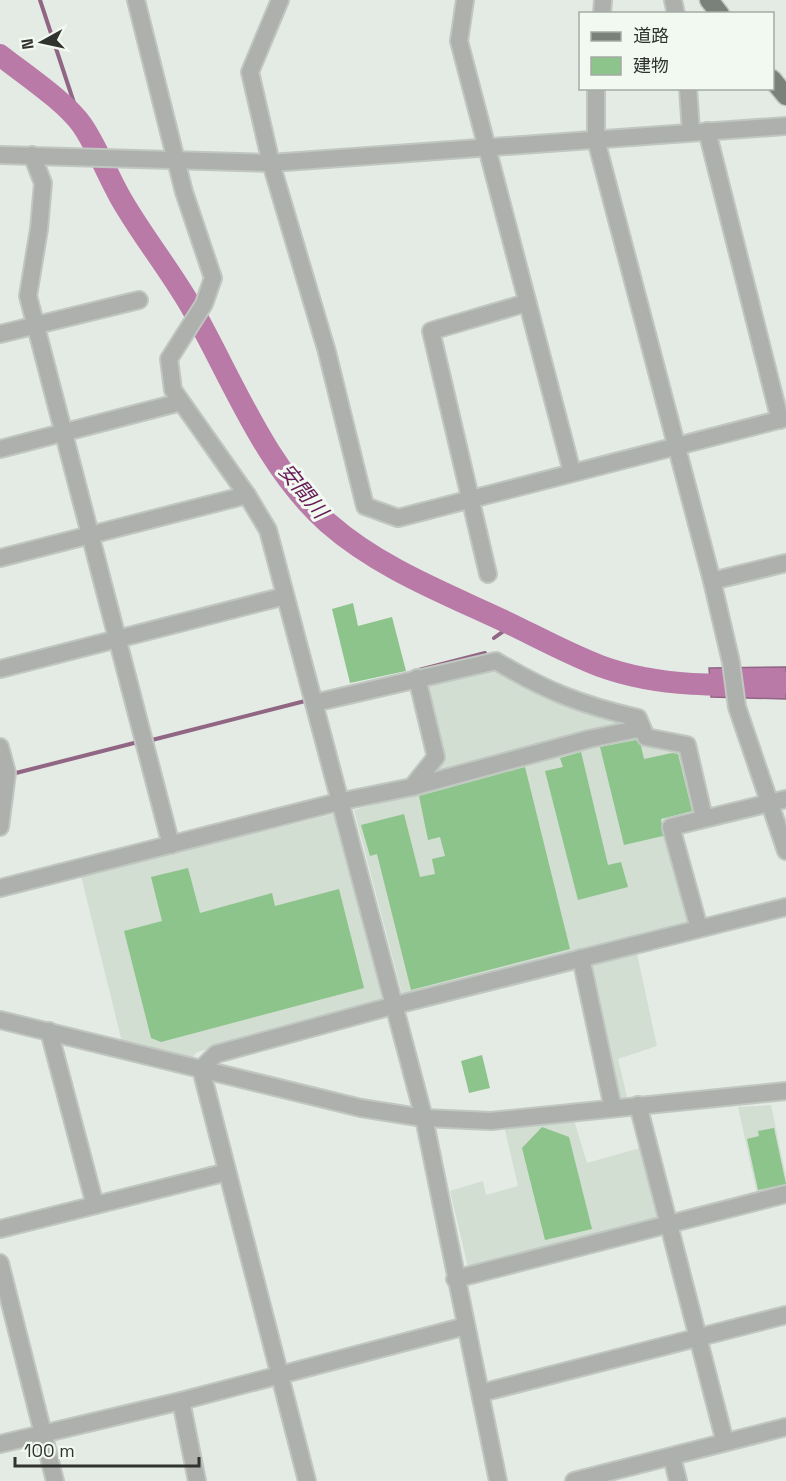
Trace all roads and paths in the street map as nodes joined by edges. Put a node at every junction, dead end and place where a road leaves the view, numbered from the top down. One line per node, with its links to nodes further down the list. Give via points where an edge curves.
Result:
1 (136, 0): 16 (street)
2 (280, 0): 17 (street, via 250,72)
3 (465, 0): 13 (street, via 459,41)
4 (709, 0): 5 (main road)
5 (718, 12)
6 (774, 82): 9 (main road)
7 (596, 90): 12 (street)
8 (689, 90): 11 (street)
9 (786, 96)
10 (786, 126): 11 (street)
11 (699, 131): 12 (street); 23 (street)
12 (596, 140): 13 (street); 25 (street)
13 (486, 147): 17 (street); 19 (street)
14 (0, 155): 15 (street)
15 (32, 155): 16 (street); 20 (street, via 43,183 28,296)
16 (176, 160): 17 (street); 22 (street, via 213,278 204,304 169,359 173,390)
17 (271, 163): 29 (street, via 327,352 365,506 398,518)
18 (140, 300): 20 (street)
19 (526, 303): 27 (street); 29 (street, via 431,331)
20 (36, 325): 21 (street); 24 (street)
21 (0, 334)
22 (181, 402): 24 (street); 28 (street)
23 (783, 419): 25 (street)
24 (64, 432): 26 (street); 30 (street)
25 (677, 446): 27 (street); 34 (street)
26 (0, 449)
27 (572, 472): 29 (street)
28 (247, 495): 30 (street); 35 (street, via 268,530)
29 (471, 501): 33 (street)
30 (90, 534): 31 (street); 36 (street)
31 (0, 558)
32 (786, 564): 34 (street)
33 (488, 574)
34 (712, 581): 45 (street, via 731,662 736,704)
35 (285, 596): 36 (street); 39 (street)
36 (117, 639): 37 (street); 48 (street)
37 (0, 669)
38 (417, 678): 39 (street); 40 (street, via 496,661 540,688 638,718); 42 (street, via 436,757)
39 (314, 703): 44 (street)
40 (642, 728): 42 (street); 46 (street, via 646,737 687,745)
41 (0, 747): 47 (street, via 7,773)
42 (412, 787): 44 (street)
43 (786, 799): 45 (street)
44 (338, 802): 48 (street); 54 (street)
45 (768, 804): 46 (street); 49 (street)
46 (704, 818): 52 (street, via 671,827)
47 (0, 827)
48 (171, 846): 50 (street)
49 (786, 851)
50 (0, 888)
51 (786, 907): 52 (street)
52 (699, 928): 53 (street)
53 (581, 958): 54 (street); 60 (street)
54 (392, 1006): 57 (street, via 216,1054); 61 (street)
55 (0, 1020): 56 (street)
56 (49, 1031): 57 (street); 64 (street)
57 (201, 1069): 61 (street, via 361,1108); 62 (street)
58 (786, 1090): 59 (street)
59 (639, 1105): 60 (street); 65 (street)
60 (613, 1108): 61 (street, via 491,1121)
61 (424, 1118): 68 (street)
62 (227, 1172): 64 (street); 72 (street)
63 (786, 1194): 65 (street)
64 (94, 1205): 66 (street)
65 (670, 1225): 68 (street); 71 (street)
66 (0, 1229)
67 (0, 1263): 76 (street)
68 (455, 1279): 70 (street)
69 (786, 1315): 71 (street)
70 (466, 1326): 72 (street); 73 (street)
71 (699, 1337): 73 (street); 77 (street)
72 (279, 1374): 74 (street); 82 (street)
73 (481, 1393): 83 (street)
74 (181, 1401): 76 (street); 81 (street)
75 (786, 1427): 77 (street)
76 (44, 1433): 78 (street); 80 (street)
77 (725, 1442): 79 (street)
78 (0, 1444)
79 (672, 1457): 84 (street); 85 (street)
80 (55, 1481)
81 (197, 1481)
82 (308, 1481)
83 (498, 1481)
84 (574, 1481)
85 (678, 1481)

